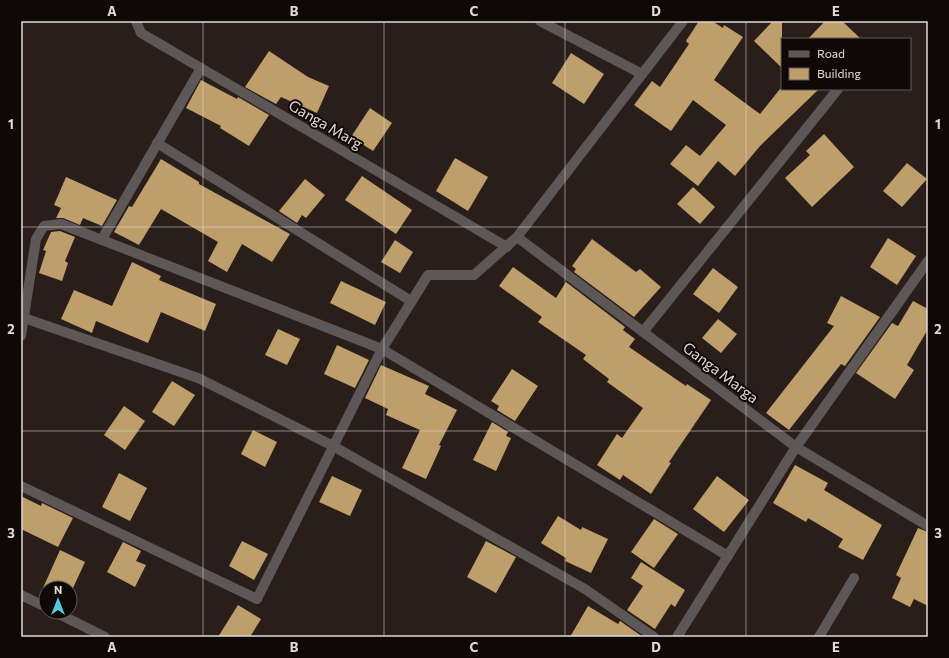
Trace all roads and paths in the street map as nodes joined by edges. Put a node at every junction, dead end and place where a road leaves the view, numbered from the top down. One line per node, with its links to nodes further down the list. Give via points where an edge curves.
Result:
1 (136, 21): 4 (street, Ganga Marg, via 141,33)
2 (540, 21): 5 (street)
3 (682, 21): 5 (street)
4 (201, 68): 7 (street); 10 (street, Ganga Marg)
5 (642, 74): 8 (street)
6 (837, 90): 14 (street)
7 (157, 143): 9 (street); 12 (street)
8 (517, 237): 10 (street); 14 (street, Ganga Marga)
9 (102, 239): 13 (street, via 61,224 44,226 36,238); 16 (street)
10 (506, 247): 12 (street, via 474,275 428,275)
11 (928, 261): 18 (street)
12 (412, 301): 16 (street)
13 (24, 318): 15 (street); 17 (street, via 198,378)
14 (643, 332): 18 (street, Ganga Marga)
15 (21, 336)
16 (382, 349): 17 (street); 21 (street)
17 (333, 446): 19 (street, via 257,599); 27 (street, via 586,589)
18 (796, 447): 20 (street, Ganga Marga); 21 (street)
19 (21, 486)
20 (928, 526)
21 (728, 556): 28 (street)
22 (854, 578): 29 (street)
23 (21, 595): 24 (street)
24 (38, 603)
25 (71, 620): 26 (street)
26 (105, 637)
27 (654, 637)
28 (677, 637)
29 (819, 637)

